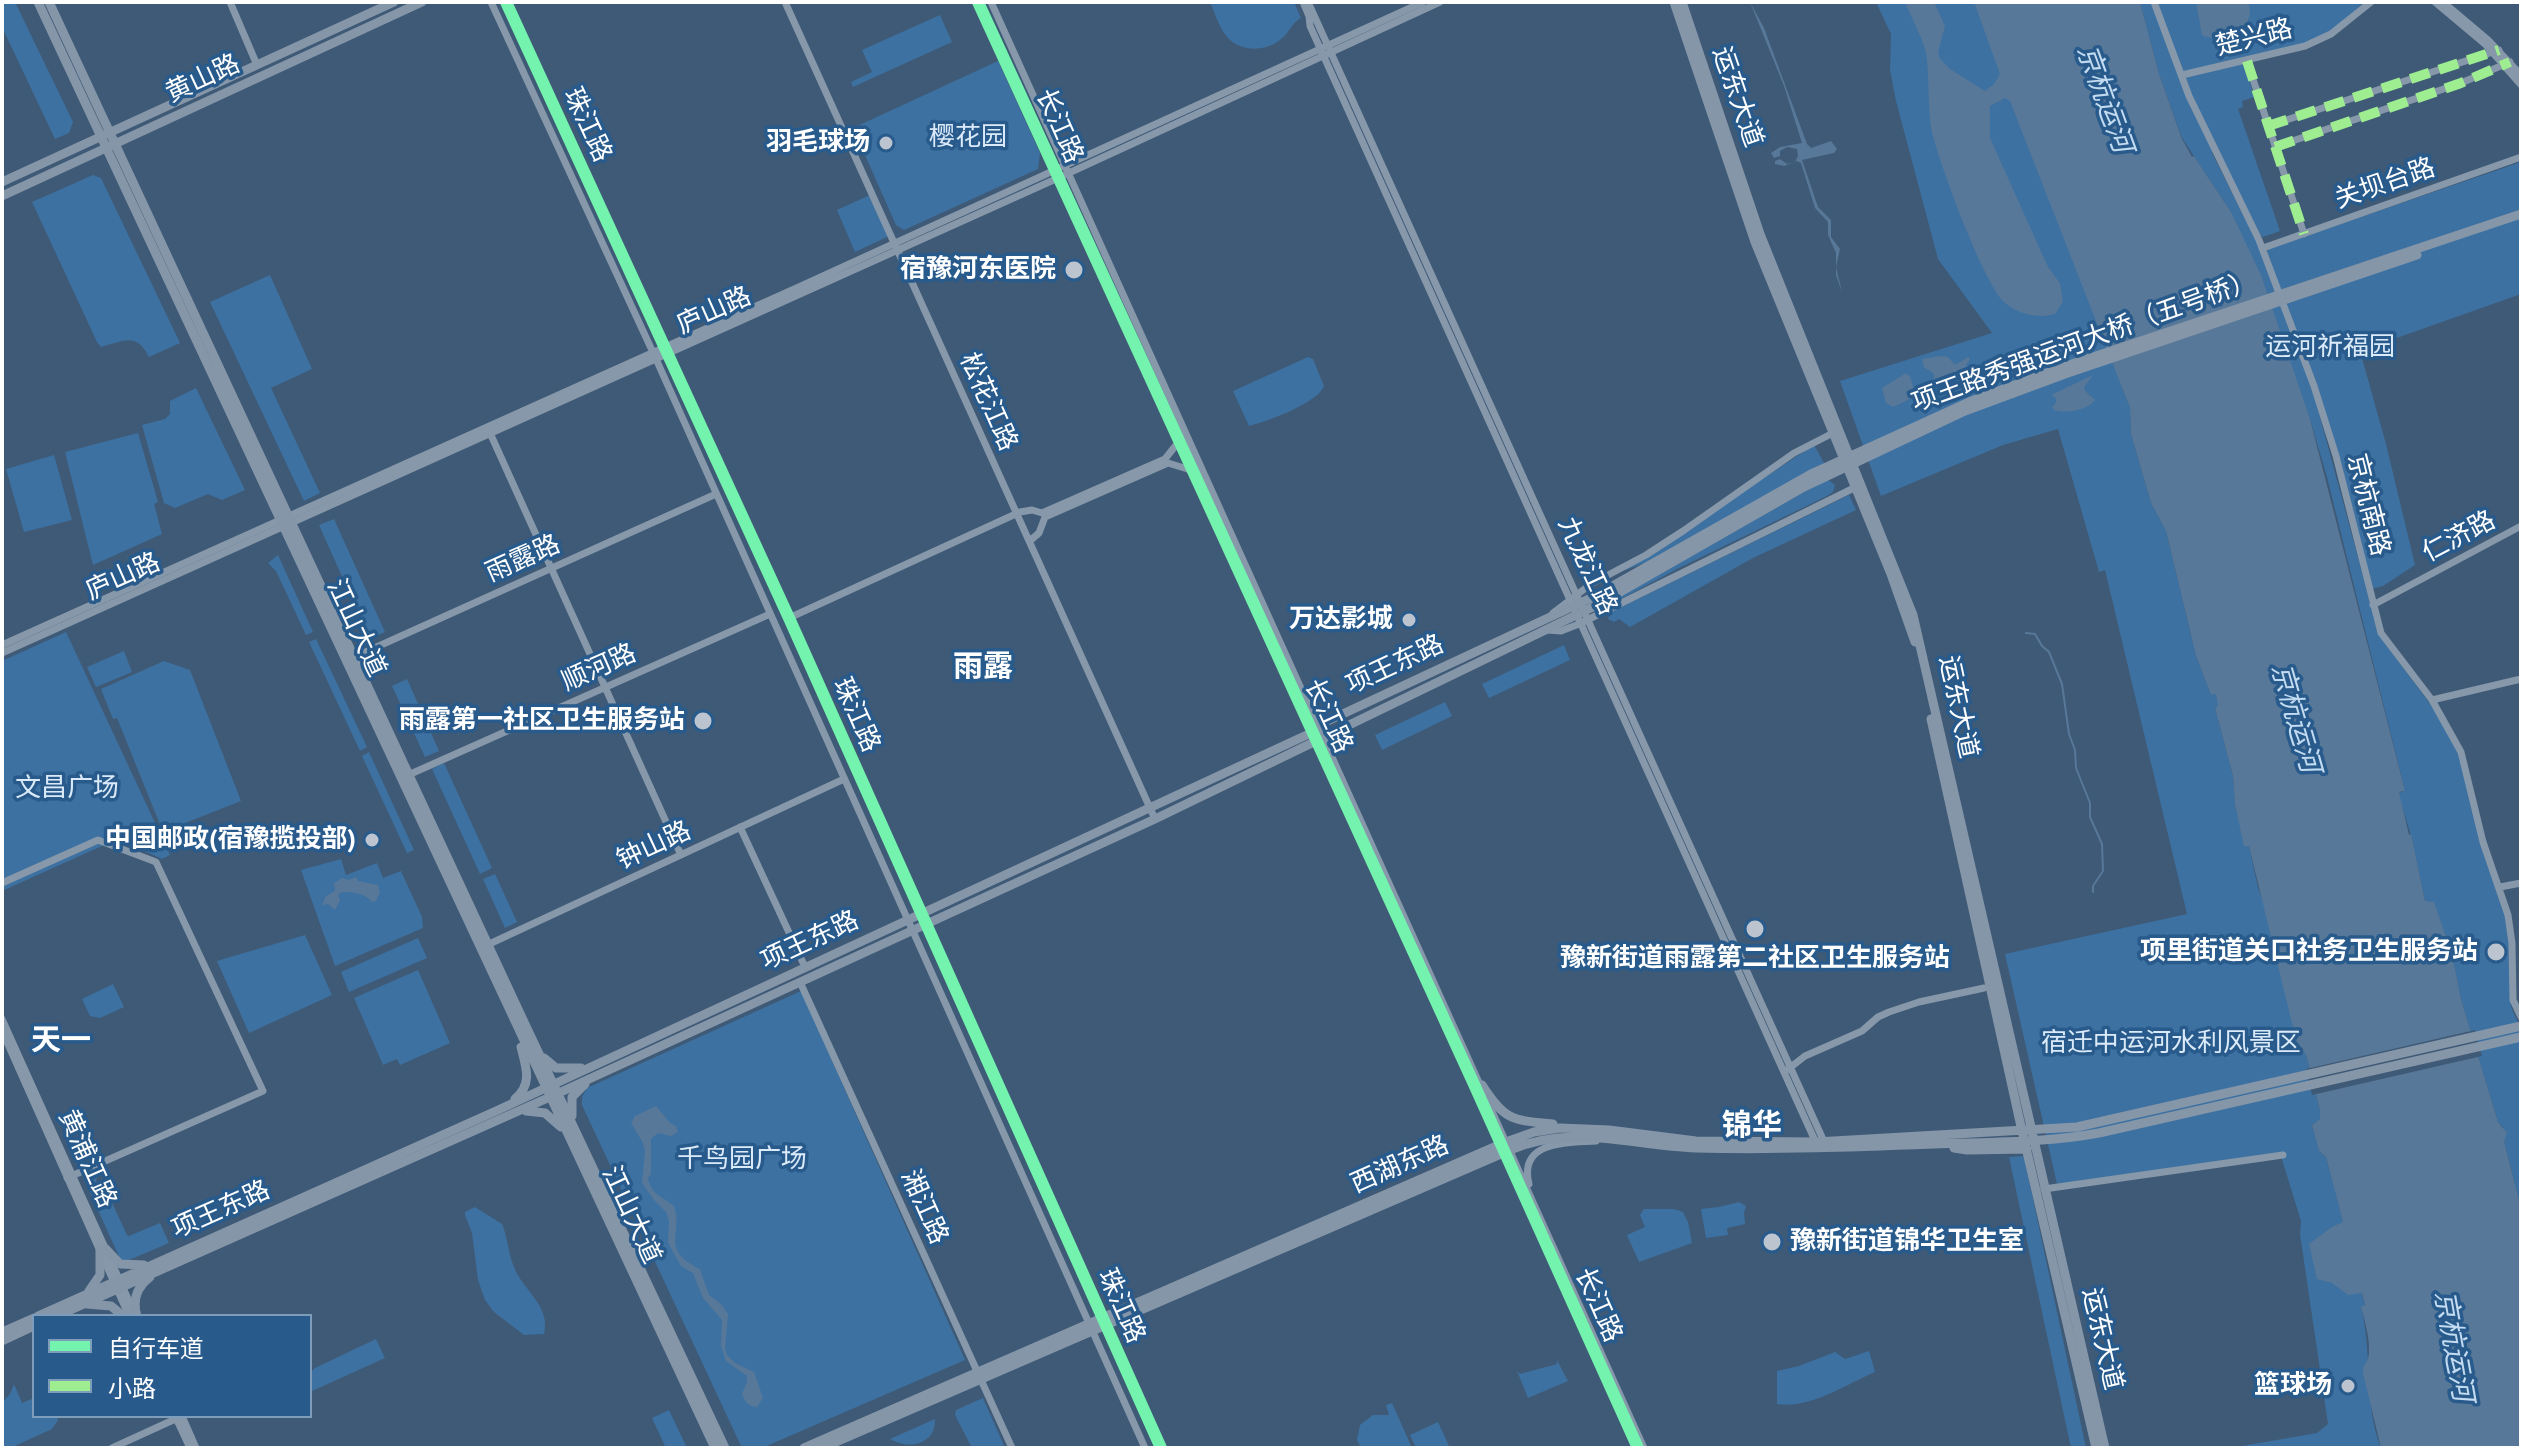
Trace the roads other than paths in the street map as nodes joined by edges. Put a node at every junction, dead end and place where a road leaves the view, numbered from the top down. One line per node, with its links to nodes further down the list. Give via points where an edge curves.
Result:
1 (38, 2): 31 (main road, 江山大道)
2 (49, 2): 31 (main road, 江山大道)
3 (230, 2): 24 (street)
4 (394, 2): 24 (main road, 黄山路)
5 (422, 2): 32 (main road, 黄山路)
6 (491, 2): 29 (street, 珠江路)
7 (506, 2): 28 (street, 珠江路)
8 (787, 2): 44 (street, 松花江路)
9 (978, 2): 38 (street, 长江路)
10 (991, 2): 37 (street, 长江路)
11 (1306, 2): 20 (street, 九龙江路)
12 (1423, 2): 20 (street, 庐山路)
13 (1440, 2): 20 (street, 庐山路)
14 (1674, 2): 51 (main road, 运东大道, via 1755,242)
15 (1682, 2): 54 (main road, 运东大道, via 1760,234)
16 (2154, 2): 25 (street, 京杭南路)
17 (2371, 2): 22 (street, 楚兴路, via 2322,39)
18 (2435, 2): 21 (street)
19 (2443, 2): 21 (street)
20 (1326, 51): 37 (street, 庐山路); 63 (street, 九龙江路)
21 (2497, 52): 23 (street); 30 (street)
22 (2247, 61): 25 (street, 楚兴路); 30 (street)
23 (2508, 64): 26 (street); 27 (street); 33 (street)
24 (257, 65): 31 (main road, 黄山路)
25 (2182, 75): 45 (street, 京杭南路)
26 (2521, 75)
27 (2521, 85)
28 (544, 86): 29 (street); 34 (street, 珠江路)
29 (531, 92): 35 (street, 珠江路)
30 (2268, 126): 33 (street)
31 (105, 134): 32 (main road, 江山大道); 39 (main road, 黄山路)
32 (110, 146): 40 (main road, 黄山路); 57 (main road, 江山大道)
33 (2275, 147): 43 (street)
34 (574, 151): 35 (street); 46 (street, 珠江路)
35 (561, 156): 47 (street, 珠江路)
36 (2521, 157): 43 (street, 关坝台路)
37 (1068, 169): 38 (street, 庐山路); 72 (street, 长江路)
38 (1056, 175): 44 (street, 庐山路); 52 (street, 长江路)
39 (2, 182)
40 (2, 196)
41 (2521, 214): 61 (main road, 项王路秀强运河大桥（五号桥）, bridge, via 1969,402 1813,473)
42 (2521, 220): 61 (main road, 项王路秀强运河大桥（五号桥）, bridge, via 1965,411 1802,488)
43 (2304, 234): 45 (street, 关坝台路)
44 (898, 246): 48 (street, 庐山路); 56 (street, 松花江路)
45 (2263, 248): 62 (street, 京杭南路, via 2325,419)
46 (640, 293): 47 (street); 48 (street, 珠江路)
47 (627, 298): 49 (street, 珠江路)
48 (666, 350): 49 (street, 庐山路); 65 (street, 珠江路)
49 (654, 356): 50 (street, 庐山路); 55 (street, 珠江路); 57 (street, 庐山路)
50 (490, 433): 57 (street, 庐山路); 60 (street)
51 (1833, 433): 54 (main road, 运东大道); 63 (street, via 1794,453 1658,547)
52 (1180, 440): 53 (street, 长江路); 56 (street, via 1165,459 1042,513)
53 (1194, 471): 59 (street, via 1168,463 1045,517); 72 (street, 长江路)
54 (1859, 485): 63 (street); 100 (main road, 运东大道, via 1921,643)
55 (716, 494): 60 (street, 雨露路); 64 (street, 珠江路)
56 (1019, 513): 59 (street, 松花江路); 65 (street); 75 (street, 松花江路)
57 (285, 520): 66 (street, 庐山路); 67 (street, 庐山路); 68 (main road, 江山大道)
58 (2521, 526): 62 (street, 仁济路)
59 (1032, 539): 75 (street, 松花江路)
60 (551, 568): 68 (street, 雨露路); 70 (street)
61 (1597, 600): 63 (main road, 项王东路)
62 (2373, 605): 71 (street, 京杭南路, via 2381,633)
63 (1579, 610): 72 (main road, 项王东路, via 1548,630); 72 (main road, 项王东路, via 1545,619); 95 (street, 九龙江路)
64 (770, 614): 70 (street, 顺河路); 74 (street, 珠江路)
65 (789, 618): 82 (street, 珠江路)
66 (2, 645)
67 (2, 653)
68 (351, 658): 73 (main road, 江山大道)
69 (2521, 679): 71 (street)
70 (605, 687): 73 (street, 顺河路); 78 (street)
71 (2432, 700): 81 (street, 京杭南路, via 2461,752)
72 (1316, 735): 75 (main road, 项王东路); 76 (main road, 项王东路); 96 (street, 长江路); 106 (street, 长江路)
73 (405, 776): 84 (main road, 江山大道)
74 (844, 779): 77 (street, 钟山路); 83 (street, 珠江路)
75 (1152, 808): 76 (street, 松花江路); 82 (main road, 项王东路)
76 (1157, 818): 82 (main road, 项王东路)
77 (740, 827): 78 (street, 钟山路); 85 (street)
78 (681, 855): 84 (street, 钟山路)
79 (2, 883): 108 (street, via 98,840 156,862 263,1091)
80 (2521, 883): 81 (street)
81 (2500, 887): 88 (street, 京杭南路, via 2512,943 2513,1000)
82 (923, 919): 83 (main road, 项王东路); 122 (street, 珠江路)
83 (909, 925): 85 (main road, 项王东路); 86 (main road, 项王东路); 124 (street, 珠江路)
84 (484, 947): 90 (main road, 江山大道)
85 (805, 967): 94 (main road, 项王东路)
86 (800, 982): 94 (main road, 项王东路); 127 (street, 湘江路)
87 (1984, 988): 95 (street, via 1889,1012)
88 (2521, 1017)
89 (2, 1019): 108 (street, 黄浦江路)
90 (519, 1022): 94 (main road, via 556,1068); 97 (main road, 江山大道); 98 (main road, via 528,1079 521,1094)
91 (2521, 1026): 101 (main road)
92 (2, 1031): 108 (street, 黄浦江路)
93 (2521, 1037): 101 (main road, via 2099,1133)
94 (598, 1068): 97 (main road, 项王东路); 103 (main road, via 572,1097)
95 (1787, 1070): 105 (street, 九龙江路)
96 (1482, 1085): 99 (main road, via 1497,1109 1511,1117); 106 (street, 长江路)
97 (552, 1090): 98 (main road, 项王东路); 103 (main road, 江山大道)
98 (498, 1114): 103 (main road, via 545,1113); 112 (main road, 项王东路)
99 (1609, 1130): 105 (main road, 西湖东路, via 1696,1141); 106 (main road, 西湖东路, via 1548,1129)
100 (2027, 1130): 101 (main road, 西湖东路); 104 (main road, 运东大道); 105 (main road, 西湖东路)
101 (2058, 1134): 104 (main road, 西湖东路)
102 (1623, 1139): 105 (main road, 西湖东路, via 1695,1148); 106 (main road, 西湖东路, via 1554,1136); 110 (street, via 1554,1144 1539,1151 1527,1173)
103 (577, 1143): 131 (main road, 江山大道); 135 (main road, 江山大道)
104 (2029, 1144): 105 (main road, 西湖东路); 109 (main road, 运东大道); 145 (main road, 运东大道)
105 (1821, 1145)
106 (1506, 1147): 110 (street, 长江路); 122 (main road, 西湖东路); 143 (street, 长江路)
107 (2283, 1155): 109 (street)
108 (70, 1177): 111 (street, 黄浦江路)
109 (2044, 1189): 146 (main road, 运东大道)
110 (1537, 1209): 144 (street, 长江路)
111 (103, 1249): 112 (main road, via 123,1266); 113 (street, 黄浦江路); 114 (main road, via 100,1275)
112 (156, 1267): 113 (main road, 项王东路); 120 (main road, via 136,1294)
113 (119, 1284): 114 (main road, 项王东路); 118 (street); 119 (street)
114 (82, 1300): 115 (main road, 项王东路); 116 (main road, 项王东路); 117 (main road)
115 (44, 1314)
116 (60, 1314)
117 (123, 1314)
118 (126, 1314)
119 (135, 1314)
120 (136, 1314)
121 (32, 1319): 125 (main road, 项王东路)
122 (1104, 1322): 124 (main road, 西湖东路); 142 (street, 珠江路)
123 (32, 1327): 126 (main road)
124 (1091, 1328): 127 (main road, 西湖东路); 141 (street, 珠江路)
125 (2, 1332)
126 (2, 1341)
127 (979, 1377): 138 (main road, 西湖东路); 139 (main road, 西湖东路); 140 (street, 湘江路)
128 (177, 1418): 132 (street)
129 (179, 1418): 133 (street)
130 (180, 1418): 134 (street)
131 (712, 1420): 136 (main road, 江山大道); 137 (main road)
132 (112, 1448)
133 (190, 1448)
134 (196, 1448)
135 (713, 1448)
136 (725, 1448)
137 (731, 1448)
138 (804, 1448)
139 (822, 1448)
140 (1012, 1448)
141 (1145, 1448)
142 (1161, 1448)
143 (1638, 1448)
144 (1644, 1448)
145 (2096, 1448)
146 (2105, 1448)

